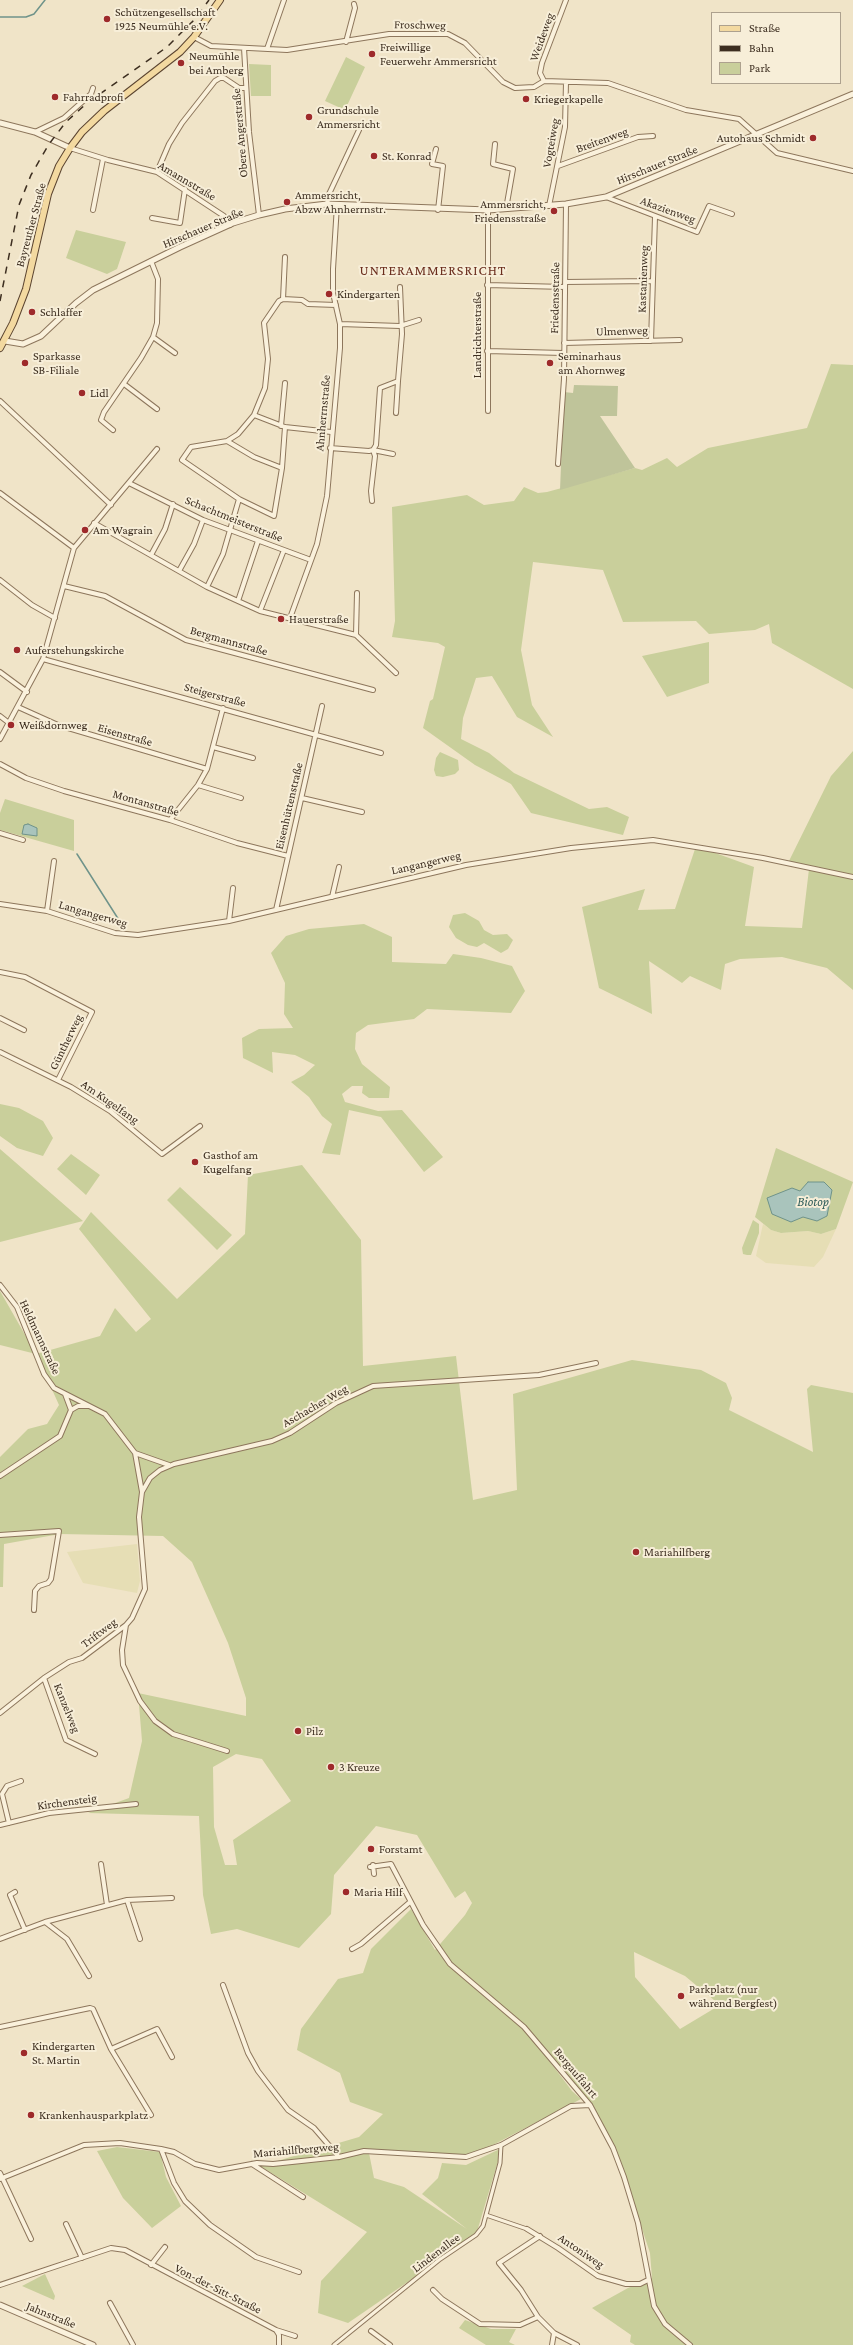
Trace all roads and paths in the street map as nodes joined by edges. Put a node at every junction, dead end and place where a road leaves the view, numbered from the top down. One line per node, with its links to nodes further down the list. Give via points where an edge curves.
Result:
1 (220, 0): 5 (main road, Bayreuther Straße)
2 (284, 0): 8 (street)
3 (566, 0): 9 (street, Weideweg, via 542,63 540,73)
4 (354, 4): 6 (street)
5 (194, 37): 7 (street, Froschweg, via 211,46); 20 (main road, Bayreuther Straße, via 167,64 104,111)
6 (346, 42): 8 (street, Froschweg, via 287,50); 9 (street, Froschweg, via 389,34 448,34 465,43 503,82 515,88 534,87)
7 (244, 48): 8 (street, Froschweg); 12 (street, Obere Angerstraße)
8 (267, 49)
9 (544, 81): 10 (street)
10 (566, 82): 17 (street, via 590,81 616,85 686,110 739,119); 23 (street, Vogteiweg, via 567,110)
11 (93, 88): 16 (street, via 92,94 64,118)
12 (246, 88): 25 (street, via 239,88 224,78 215,81 182,123 169,144); 37 (street, Obere Angerstraße)
13 (853, 94): 17 (street, Hirschauer Straße)
14 (0, 123): 16 (street)
15 (360, 130): 28 (street, via 329,194)
16 (36, 132): 20 (street)
17 (758, 134): 24 (street, via 766,146 777,153); 27 (street, Hirschauer Straße)
18 (653, 136): 23 (street, Breitenweg, via 638,138)
19 (495, 144): 32 (street, via 493,164 513,169)
20 (70, 148): 22 (street, Amannstraße); 54 (main road, Bayreuther Straße, via 59,166 48,194 26,289)
21 (436, 149): 34 (street, via 432,164 443,166)
22 (103, 159): 25 (street, Amannstraße); 33 (street)
23 (558, 166): 31 (street, Vogteiweg)
24 (853, 171)
25 (157, 172): 26 (street, Amannstraße)
26 (185, 189): 39 (street, via 180,223); 40 (street, Amannstraße, via 224,216)
27 (606, 197): 29 (street, Hirschauer Straße); 38 (street, Akazienweg)
28 (327, 204): 30 (street, Hirschauer Straße); 37 (street, Hirschauer Straße)
29 (566, 204): 31 (street, Hirschauer Straße); 44 (street, Friedensstraße)
30 (337, 205): 34 (street, Hirschauer Straße); 48 (street, Ahnherrnstraße, via 333,269)
31 (549, 206): 32 (street, Hirschauer Straße)
32 (506, 209): 35 (street, Hirschauer Straße)
33 (94, 210)
34 (438, 210): 35 (street, Hirschauer Straße)
35 (488, 210): 45 (street, Landrichterstraße)
36 (732, 214): 38 (street, Akazienweg, via 709,206 697,232)
37 (259, 215): 40 (street, Hirschauer Straße)
38 (654, 217): 43 (street, Kastanienweg)
39 (152, 218)
40 (230, 225): 42 (street, Hirschauer Straße)
41 (285, 257): 47 (street)
42 (150, 261): 52 (street, via 158,279 157,323); 54 (street, Hirschauer Straße, via 93,290 40,336 23,344)
43 (652, 281): 44 (street); 55 (street, Kastanienweg)
44 (565, 284): 45 (street); 56 (street, Friedensstraße)
45 (487, 285): 58 (street, Landrichterstraße)
46 (400, 287): 51 (street)
47 (283, 299): 48 (street, via 302,300 308,304); 68 (street, via 264,323 268,360 265,388)
48 (336, 305): 50 (street, Ahnherrnstraße)
49 (419, 320): 51 (street)
50 (340, 324): 51 (street); 71 (street, Ahnherrnstraße)
51 (400, 326): 61 (street)
52 (153, 337): 59 (street); 63 (street)
53 (680, 340): 55 (street, Ulmenweg)
54 (5, 341): 57 (main road, Bayreuther Straße)
55 (651, 341): 56 (street, Ulmenweg)
56 (564, 343): 60 (street, Friedensstraße)
57 (0, 348)
58 (486, 351): 60 (street); 66 (street, Landrichterstraße)
59 (175, 353)
60 (563, 353): 77 (street, Friedensstraße, via 564,379)
61 (398, 381): 67 (street); 75 (street, via 380,388)
62 (285, 383): 69 (street)
63 (124, 384): 65 (street); 70 (street, via 101,420)
64 (0, 402): 84 (street)
65 (157, 409)
66 (488, 411)
67 (396, 413)
68 (254, 415): 69 (street); 72 (street, via 238,434)
69 (283, 426): 71 (street); 78 (street)
70 (113, 430)
71 (331, 432): 73 (street, Ahnherrnstraße)
72 (227, 441): 78 (street, via 254,457); 81 (street, via 191,447 182,460)
73 (330, 448): 75 (street); 92 (street, Ahnherrnstraße, via 327,496)
74 (157, 449): 79 (street)
75 (374, 450): 76 (street); 82 (street, via 370,491)
76 (393, 454)
77 (558, 464)
78 (282, 468): 81 (street, via 274,516)
79 (129, 483): 83 (street, Schachtmeisterstraße); 84 (street)
80 (0, 493): 89 (street)
81 (239, 499): 87 (street)
82 (372, 501)
83 (173, 504): 85 (street, Schachtmeisterstraße); 91 (street)
84 (111, 505): 86 (street)
85 (203, 520): 87 (street, Schachtmeisterstraße); 93 (street, via 194,544)
86 (94, 524): 89 (street); 91 (street)
87 (230, 530): 88 (street, Schachtmeisterstraße); 96 (street, via 223,554)
88 (258, 541): 90 (street, Schachtmeisterstraße); 98 (street)
89 (74, 548): 95 (street)
90 (284, 550): 92 (street, Schachtmeisterstraße); 99 (street)
91 (151, 555): 93 (street)
92 (311, 560): 101 (street, Ahnherrnstraße)
93 (179, 571): 96 (street)
94 (0, 580): 100 (street, via 32,605)
95 (64, 586): 100 (street); 106 (street, Bergmannstraße, via 106,596 186,640)
96 (207, 587): 98 (street)
97 (357, 592): 102 (street)
98 (238, 601): 99 (street)
99 (260, 611): 101 (street)
100 (55, 618): 103 (street)
101 (290, 618): 102 (street)
102 (356, 635): 105 (street)
103 (43, 659): 107 (street); 110 (street, Steigerstraße)
104 (0, 672): 107 (street)
105 (396, 673)
106 (373, 690)
107 (27, 692): 109 (street)
108 (322, 706): 113 (street, Eisenhüttenstraße)
109 (18, 707): 112 (street); 119 (street, Eisenstraße, via 58,725)
110 (223, 708): 113 (street, Steigerstraße); 115 (street)
111 (0, 716): 112 (street)
112 (9, 722): 114 (street)
113 (316, 733): 116 (street, Steigerstraße); 122 (street, Eisenhüttenstraße)
114 (0, 739)
115 (213, 747): 117 (street); 119 (street)
116 (381, 753)
117 (253, 758)
118 (0, 764): 124 (street, Montanstraße, via 26,778 64,791)
119 (207, 769): 120 (street)
120 (198, 785): 121 (street); 124 (street)
121 (241, 798)
122 (302, 798): 123 (street); 127 (street, Eisenhüttenstraße)
123 (362, 812)
124 (170, 820): 127 (street, Montanstraße, via 237,844)
125 (0, 833): 126 (street)
126 (23, 840)
127 (288, 856): 134 (street, Eisenhüttenstraße)
128 (54, 861): 135 (street, Langangerweg)
129 (339, 867): 132 (street)
130 (853, 877): 132 (street, Langangerweg, via 763,858 653,840 526,854 466,864)
131 (233, 888): 136 (street)
132 (332, 896): 134 (street, Langangerweg)
133 (0, 904): 135 (street, Langangerweg)
134 (276, 910): 136 (street, Langangerweg)
135 (47, 911): 136 (street, Langangerweg, via 116,933 138,936)
136 (229, 921)
137 (0, 972): 141 (street, Güntherweg, via 24,977 92,1012)
138 (0, 1018): 139 (street)
139 (24, 1030)
140 (0, 1052): 141 (street, Am Kugelfang)
141 (58, 1080): 142 (street, Am Kugelfang, via 110,1111 162,1154)
142 (200, 1126)
143 (0, 1285): 145 (street, Heldmannstraße, via 17,1307 44,1374 54,1388)
144 (596, 1363): 149 (street, Aschacher Weg, via 539,1374 372,1386 336,1403 290,1433 272,1441)
145 (65, 1394): 146 (street, Heldmannstraße); 147 (street)
146 (89, 1406): 147 (street, via 78,1406); 148 (street, Heldmannstraße, via 105,1414)
147 (71, 1410): 150 (street, via 60,1436)
148 (135, 1453): 149 (street); 151 (street)
149 (170, 1465): 151 (street, Aschacher Weg, via 150,1478)
150 (0, 1476)
151 (142, 1492): 152 (street, Aschacher Weg, via 139,1517)
152 (141, 1528): 155 (street, Triftweg, via 145,1589 142,1600)
153 (0, 1536): 154 (street, via 59,1531 51,1578 35,1591)
154 (34, 1610)
155 (126, 1626): 156 (street, Triftweg, via 82,1658 69,1662); 158 (street, via 122,1650 123,1664 140,1701 154,1721 173,1734)
156 (44, 1678): 157 (street, Triftweg); 159 (street, Kanzelweg, via 66,1740)
157 (0, 1713)
158 (228, 1752)
159 (95, 1754)
160 (21, 1781): 162 (street, via 7,1786 2,1794)
161 (136, 1804): 162 (street, Kirchensteig, via 49,1813)
162 (9, 1823): 163 (street, Kirchensteig)
163 (0, 1825)
164 (101, 1864): 170 (street)
165 (374, 1874): 169 (street, Bergauffahrt, via 372,1866 391,1864)
166 (15, 1892): 172 (street, via 10,1895)
167 (172, 1898): 168 (street)
168 (127, 1900): 170 (street); 174 (street)
169 (410, 1902): 175 (street); 181 (street, Bergauffahrt, via 450,1964 524,2027)
170 (107, 1905): 171 (street)
171 (45, 1922): 172 (street); 176 (street, via 68,1940)
172 (25, 1930): 173 (street)
173 (0, 1939)
174 (140, 1939)
175 (352, 1949)
176 (89, 1976)
177 (223, 1984): 185 (street, via 248,2053 258,2072 288,2110 314,2128)
178 (0, 2027): 179 (street, via 90,2008 93,2009)
179 (111, 2049): 180 (street, via 157,2029); 182 (street)
180 (172, 2057)
181 (590, 2105): 183 (street, Mariahilfbergweg, via 571,2106); 199 (street, Bergauffahrt, via 613,2148 624,2177 638,2224)
182 (151, 2115)
183 (501, 2145): 185 (street, Mariahilfbergweg, via 466,2157 364,2150); 190 (street, Lindenallee, via 500,2163)
184 (161, 2148): 186 (street, Mariahilfbergweg, via 212,2169); 188 (street, Mariahilfbergweg, via 120,2143 84,2145); 198 (street, via 174,2183 185,2201 210,2225 256,2257)
185 (339, 2157): 186 (street, Mariahilfbergweg)
186 (252, 2164): 189 (street)
187 (0, 2173): 188 (street)
188 (1, 2178): 194 (street)
189 (303, 2197)
190 (486, 2215): 192 (street); 212 (street, Lindenallee, via 483,2226 476,2235 439,2260)
191 (66, 2224): 196 (street)
192 (527, 2229): 193 (street, Antoniweg)
193 (540, 2236): 199 (street, Antoniweg, via 598,2276 626,2284 640,2284); 204 (street, via 499,2263 521,2290)
194 (31, 2239)
195 (165, 2247): 197 (street)
196 (82, 2258): 197 (street, Von-der-Sitt-Straße, via 111,2248 125,2250); 200 (street, Von-der-Sitt-Straße)
197 (151, 2265): 205 (street, Von-der-Sitt-Straße)
198 (299, 2272)
199 (648, 2280): 216 (street, Bergauffahrt, via 659,2316 670,2330)
200 (0, 2285)
201 (433, 2290): 204 (street, via 442,2299 480,2324 520,2325)
202 (110, 2303): 210 (street)
203 (0, 2305): 209 (street, Jahnstraße)
204 (538, 2317): 207 (street)
205 (276, 2330): 208 (street, Von-der-Sitt-Straße); 211 (street)
206 (371, 2331): 213 (street)
207 (554, 2333): 214 (street); 215 (street)
208 (295, 2336)
209 (93, 2345)
210 (133, 2345)
211 (279, 2345)
212 (334, 2345)
213 (390, 2345)
214 (552, 2345)
215 (577, 2345)
216 (690, 2345)

